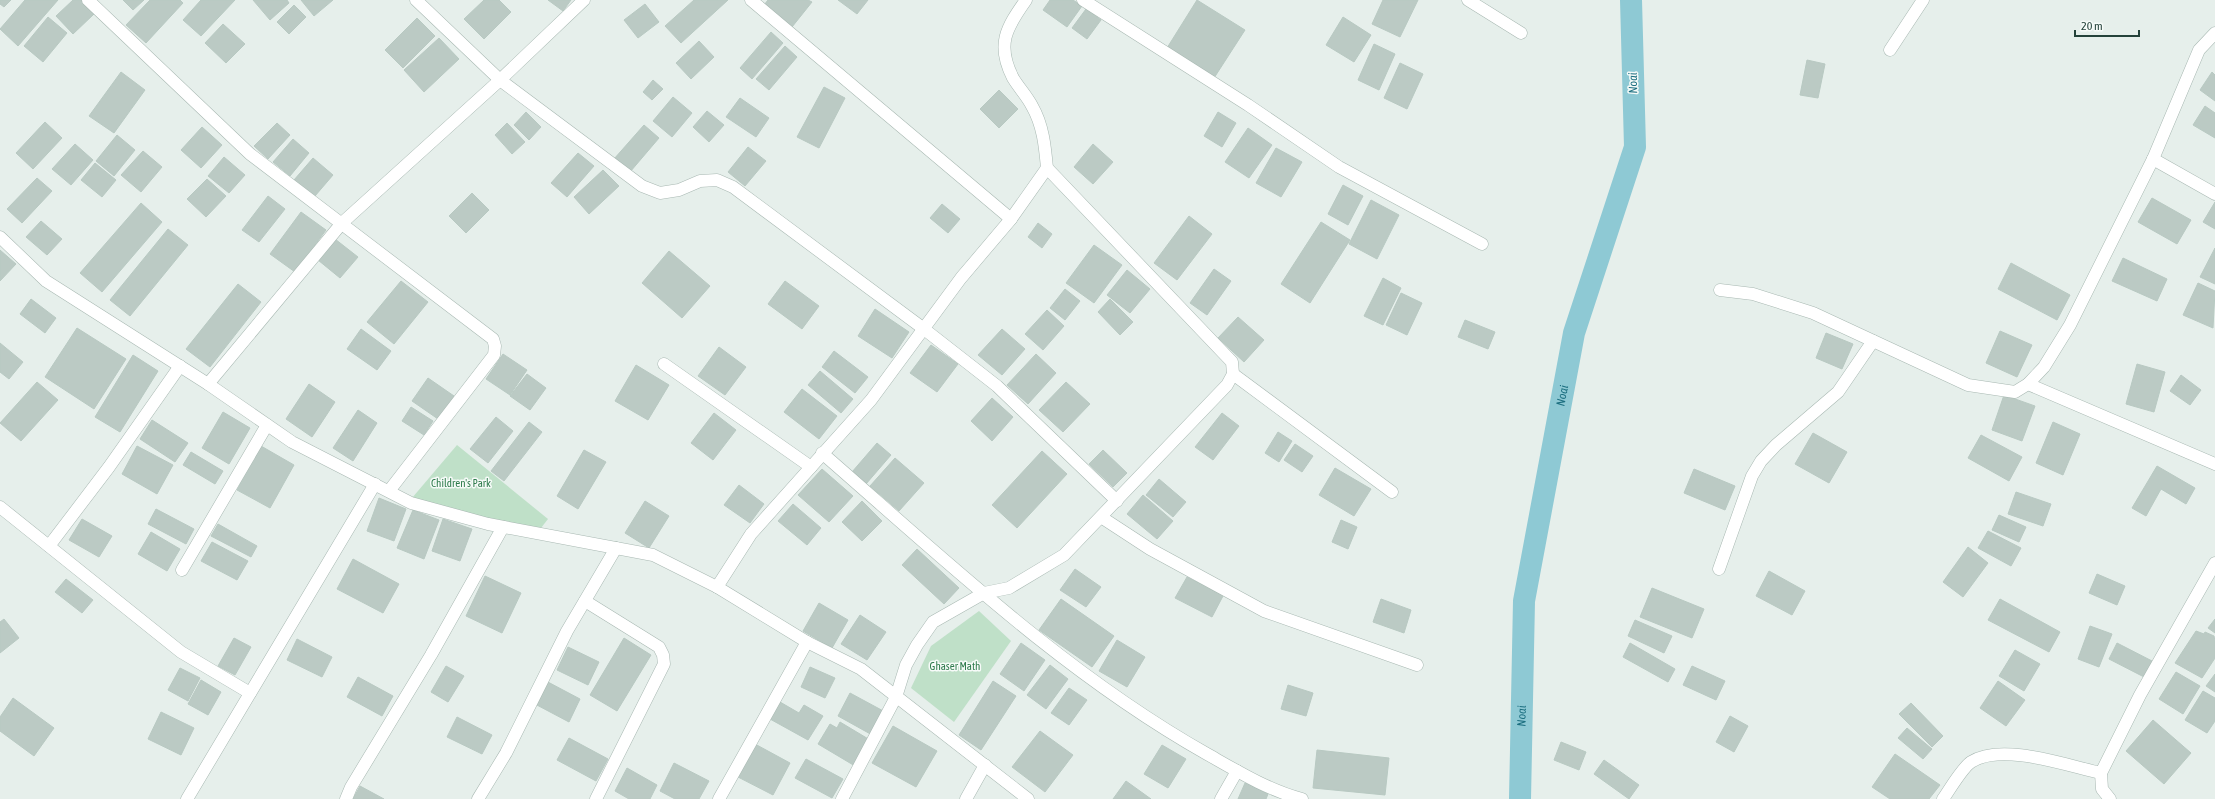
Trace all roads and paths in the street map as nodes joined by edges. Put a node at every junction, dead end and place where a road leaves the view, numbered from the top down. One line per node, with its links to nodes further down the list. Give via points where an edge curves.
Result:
1 (88, 0): 17 (street, via 250,154)
2 (416, 0): 12 (street)
3 (584, 0): 12 (street)
4 (751, 0): 16 (street)
5 (1026, 0): 14 (street, via 1010,22 1003,48 1013,78 1032,106 1044,138)
6 (1082, 0): 19 (street, via 1248,105 1339,167)
7 (1468, 0): 10 (street)
8 (1923, 0): 11 (street)
9 (2214, 32): 13 (street, via 2198,50)
10 (1521, 33)
11 (1890, 50)
12 (500, 80): 17 (street); 21 (street, via 642,186 660,193 679,190 700,181 716,180 733,187)
13 (2153, 159): 15 (street); 27 (street, via 2070,325 2044,367)
14 (1047, 168): 16 (street); 25 (street, via 1232,362)
15 (2215, 194)
16 (1011, 219): 21 (street, via 961,278)
17 (342, 223): 26 (street); 33 (street, via 493,339 495,346 494,354)
18 (0, 237): 24 (street, via 46,281)
19 (1482, 244)
20 (1720, 290): 22 (street, via 1753,294 1813,313)
21 (924, 329): 29 (street, via 871,400); 35 (street, via 997,386)
22 (1873, 341): 27 (street, via 1968,385 2015,392); 43 (street, via 1838,392 1761,461 1752,476)
23 (664, 364): 31 (street)
24 (180, 366): 26 (street); 39 (street, via 110,467)
25 (1233, 374): 34 (street); 35 (street, via 1227,385)
26 (208, 384): 28 (street)
27 (2028, 384): 30 (street)
28 (267, 425): 32 (street, via 292,442); 42 (street)
29 (822, 453): 31 (street); 45 (street)
30 (2215, 464)
31 (811, 467): 44 (street, via 751,534)
32 (375, 484): 33 (street); 49 (street)
33 (389, 492): 38 (street, via 410,503)
34 (1392, 492)
35 (1117, 501): 37 (street)
36 (0, 507): 39 (street)
37 (1101, 517): 45 (street, via 1064,555 1009,588); 48 (street, via 1150,549 1264,611)
38 (503, 527): 40 (street); 55 (street)
39 (49, 546): 49 (street, via 181,652)
40 (616, 548): 44 (street, via 653,555); 46 (street)
41 (2215, 563): 53 (street, via 2140,695)
42 (182, 570)
43 (1719, 570)
44 (717, 587): 47 (street)
45 (984, 594): 50 (street, via 933,622 906,665); 52 (street, via 1077,668 1144,715)
46 (585, 601): 56 (street, via 544,674 506,753); 57 (street, via 659,647 664,655 664,664)
47 (807, 642): 50 (street, via 861,669); 58 (street)
48 (1417, 664)
49 (250, 693): 54 (street)
50 (896, 697): 51 (street); 59 (street)
51 (985, 765): 60 (street); 61 (street)
52 (1237, 771): 62 (street); 63 (street, via 1283,794)
53 (2101, 773): 64 (street, via 2028,757 1994,754 1971,762); 65 (street, via 2102,789)
54 (187, 799)
55 (346, 799)
56 (478, 799)
57 (596, 799)
58 (719, 799)
59 (842, 799)
60 (966, 799)
61 (1028, 799)
62 (1221, 799)
63 (1302, 799)
64 (1943, 799)
65 (2110, 799)

